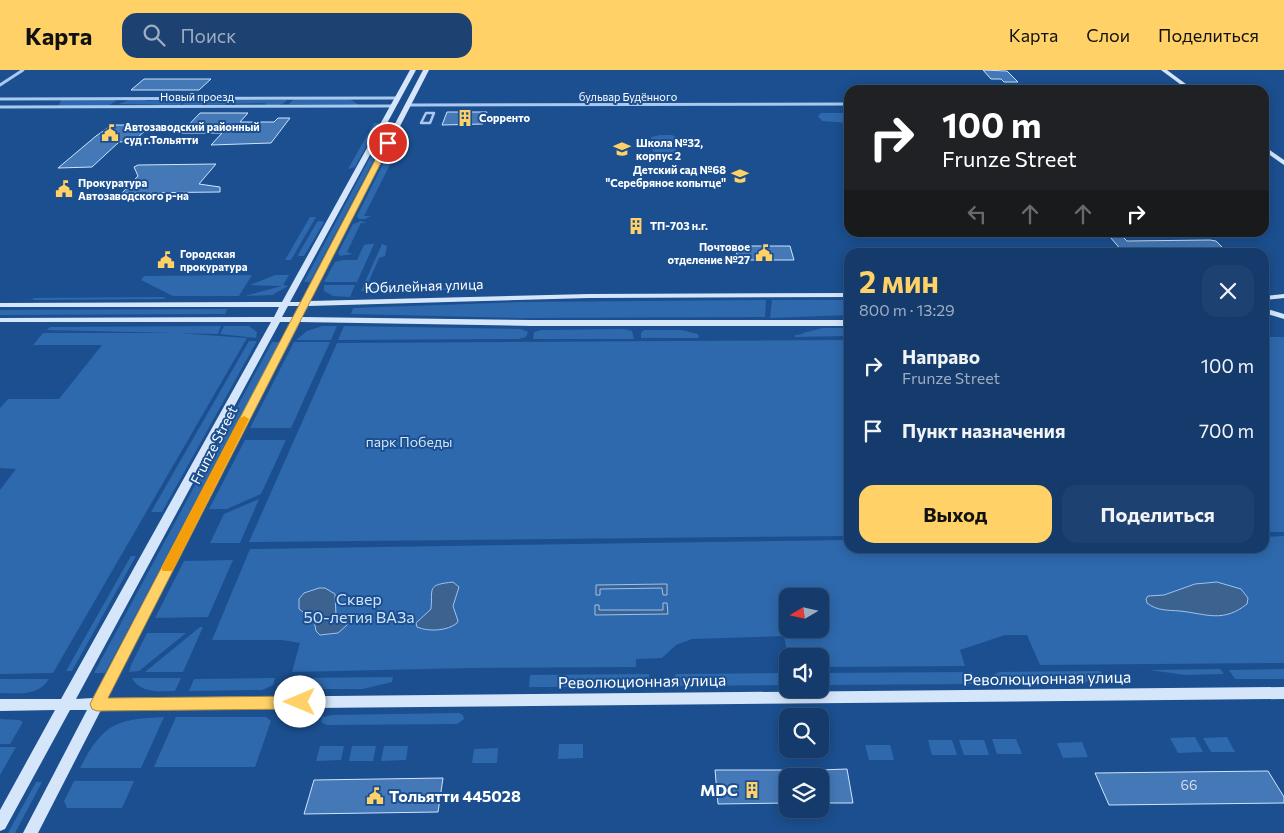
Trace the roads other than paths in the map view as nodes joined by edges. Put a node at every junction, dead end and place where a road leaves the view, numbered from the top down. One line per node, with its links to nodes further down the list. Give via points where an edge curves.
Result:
1 (23, 70): 8 (street)
2 (413, 70): 6 (main road, Frunze Street)
3 (426, 70): 7 (main road, Frunze Street)
4 (1158, 70): 9 (main road)
5 (1164, 70): 10 (main road)
6 (409, 78): 7 (main road); 13 (main road, Frunze Street)
7 (422, 78): 18 (main road, Frunze Street)
8 (0, 85)
9 (1178, 85)
10 (1184, 85)
11 (190, 93): 16 (street, Новый проезд)
12 (291, 98): 13 (street, Новый проезд); 16 (street, Новый проезд); 21 (street)
13 (398, 98): 22 (main road, Frunze Street)
14 (0, 99): 15 (street, Новый проезд)
15 (122, 99): 16 (street, Новый проезд); 20 (street)
16 (184, 99)
17 (844, 104): 18 (street, бульвар Будённого)
18 (408, 105): 26 (main road, Frunze Street)
19 (0, 106): 20 (street, Новый проезд)
20 (112, 106): 21 (street, Новый проезд)
21 (285, 106): 22 (street, Новый проезд)
22 (394, 106): 25 (main road, Frunze Street)
23 (421, 122): 23 (street, via 430,122 434,113 426,113)
24 (1269, 147): 28 (main road)
25 (369, 151): 26 (main road); 35 (main road, Frunze Street)
26 (383, 151): 36 (main road, Frunze Street)
27 (1269, 152): 29 (main road)
28 (1284, 158)
29 (1284, 163)
30 (1269, 291): 31 (main road)
31 (1284, 291)
32 (844, 296): 36 (main road, Юбилейная улица, via 580,296)
33 (1284, 296): 34 (main road)
34 (1269, 298)
35 (285, 304): 36 (main road, Юбилейная улица); 37 (main road, Юбилейная улица); 41 (main road, Frunze Street)
36 (303, 304): 42 (main road, Frunze Street)
37 (0, 305)
38 (1269, 312): 40 (main road)
39 (844, 318): 46 (main road, via 812,318)
40 (1284, 318): 43 (main road)
41 (276, 319): 42 (main road); 44 (main road); 48 (main road, Frunze Street)
42 (296, 319): 46 (main road); 49 (main road, Frunze Street)
43 (1269, 319)
44 (0, 320)
45 (844, 322): 46 (main road)
46 (791, 323)
47 (1284, 693): 49 (main road, Революционная улица)
48 (65, 704): 49 (main road, Революционная улица); 50 (main road, Революционная улица); 51 (main road, Frunze Street)
49 (97, 704): 52 (main road, Frunze Street)
50 (0, 705)
51 (0, 824)
52 (30, 833)

